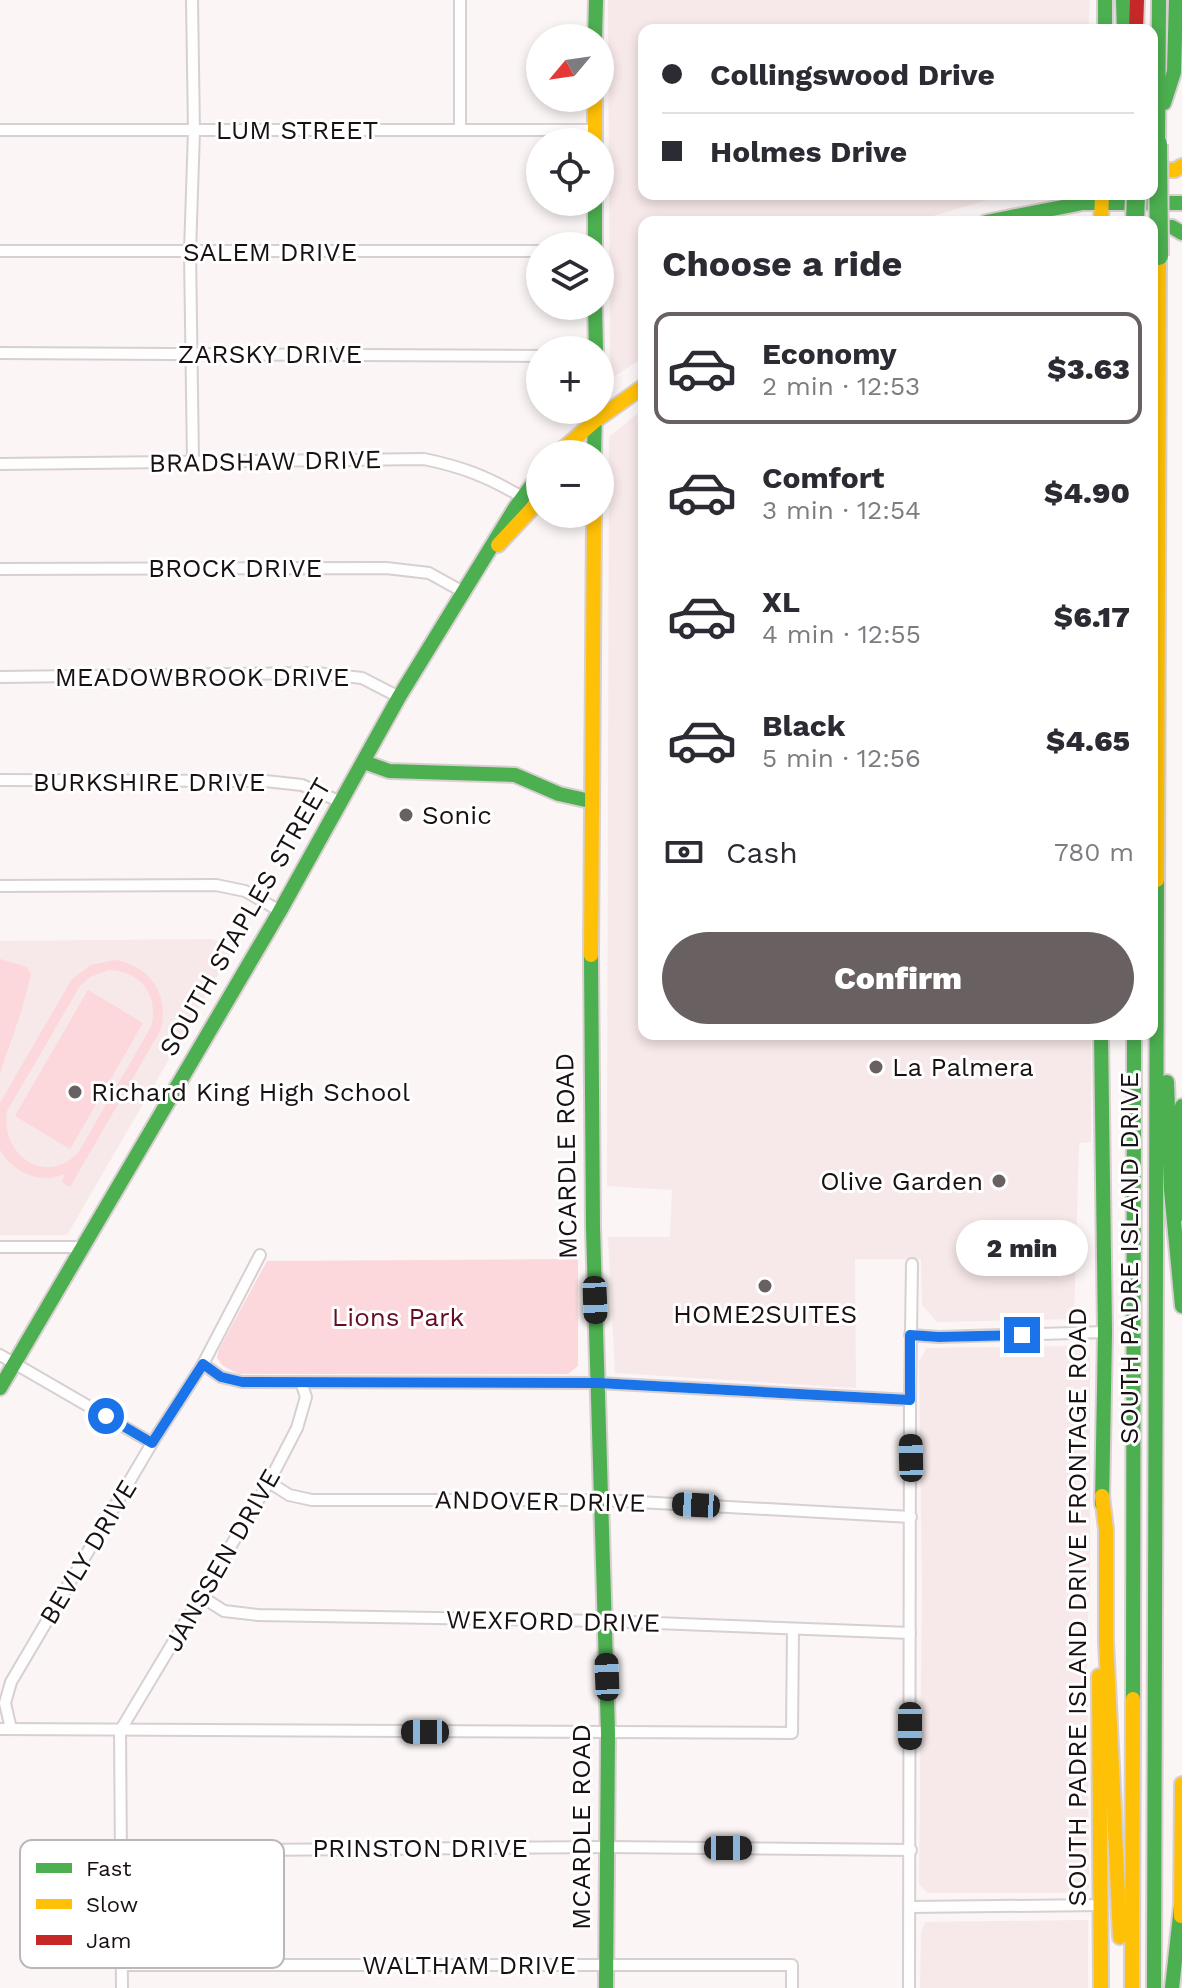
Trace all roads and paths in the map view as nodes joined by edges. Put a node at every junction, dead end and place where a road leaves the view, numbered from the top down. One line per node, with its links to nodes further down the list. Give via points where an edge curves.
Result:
1 (192, 0): 16 (street)
2 (460, 0): 14 (street)
3 (596, 0): 9 (main road)
4 (1105, 0): 10 (main road)
5 (1123, 0): 11 (main road)
6 (1137, 0): 12 (main road)
7 (1159, 0): 13 (main road, SOUTH PADRE ISLAND DRIVE)
8 (1176, 0): 13 (main road, via 1174,72)
9 (595, 24)
10 (1105, 24)
11 (1124, 24)
12 (1136, 24)
13 (1158, 121): 18 (main road, SOUTH PADRE ISLAND DRIVE, bridge)
14 (460, 129): 16 (street, LUM STREET); 17 (street, LUM STREET)
15 (0, 130): 16 (street, LUM STREET)
16 (194, 131): 30 (street)
17 (526, 132)
18 (1158, 144)
19 (1158, 144): 37 (main road, SOUTH PADRE ISLAND DRIVE, bridge)
20 (1182, 166): 21 (main road)
21 (1158, 170)
22 (1134, 200): 24 (main road)
23 (1055, 201): 25 (main road)
24 (1182, 203)
25 (1006, 216)
26 (1158, 227): 27 (main road)
27 (1182, 233)
28 (0, 251): 30 (street, SALEM DRIVE)
29 (526, 251): 30 (street, SALEM DRIVE)
30 (190, 252): 32 (street)
31 (0, 353): 32 (street, ZARSKY DRIVE)
32 (193, 354): 33 (street, ZARSKY DRIVE); 39 (street)
33 (526, 356)
34 (638, 390): 35 (main road)
35 (614, 404)
36 (587, 424): 38 (main road)
37 (1158, 433)
38 (571, 440)
39 (193, 461): 40 (street, BRADSHAW DRIVE); 41 (street, BRADSHAW DRIVE, via 424,459 459,466)
40 (0, 464)
41 (526, 496)
42 (526, 506): 45 (main road, SOUTH STAPLES STREET)
43 (594, 528): 50 (main road, MCARDLE ROAD)
44 (0, 569): 45 (street, BROCK DRIVE, via 386,568 429,573)
45 (465, 593): 47 (main road, SOUTH STAPLES STREET)
46 (0, 677): 47 (street, MEADOWBROOK DRIVE, via 316,673 362,678)
47 (399, 697): 48 (main road, SOUTH STAPLES STREET)
48 (364, 762): 50 (main road, via 389,771 515,775); 51 (main road, SOUTH STAPLES STREET)
49 (0, 780): 51 (street, BURKSHIRE DRIVE, via 265,781 302,785)
50 (590, 801): 71 (main road, MCARDLE ROAD)
51 (341, 802): 53 (main road, SOUTH STAPLES STREET)
52 (0, 886): 53 (street, via 216,885 245,891)
53 (280, 911): 60 (main road, SOUTH STAPLES STREET)
54 (1158, 981): 65 (main road)
55 (1101, 1040): 66 (main road, SOUTH PADRE ISLAND DRIVE FRONTAGE ROAD)
56 (1134, 1040): 103 (main road, SOUTH PADRE ISLAND DRIVE)
57 (1155, 1040): 104 (main road, SOUTH PADRE ISLAND DRIVE)
58 (1182, 1106): 61 (main road)
59 (0, 1247): 60 (street)
60 (85, 1247): 68 (main road, SOUTH STAPLES STREET)
61 (1181, 1247): 64 (main road)
62 (260, 1255): 69 (street, BEVLY DRIVE)
63 (912, 1264): 67 (street)
64 (1182, 1281): 65 (main road)
65 (1182, 1306)
66 (1105, 1332): 67 (street); 76 (main road, SOUTH PADRE ISLAND DRIVE FRONTAGE ROAD)
67 (910, 1335): 73 (street)
68 (7, 1359): 72 (main road, SOUTH STAPLES STREET); 74 (street)
69 (203, 1364): 70 (street, via 221,1377 242,1382); 74 (street, BEVLY DRIVE)
70 (301, 1382): 71 (street); 75 (street, JANSSEN DRIVE, via 306,1397 300,1420)
71 (598, 1383): 73 (street); 77 (main road, MCARDLE ROAD)
72 (0, 1388)
73 (910, 1400): 78 (street)
74 (152, 1443): 83 (street, BEVLY DRIVE, via 11,1682)
75 (269, 1482): 77 (street, ANDOVER DRIVE, via 289,1495 312,1500); 79 (street, JANSSEN DRIVE)
76 (1102, 1496): 91 (main road, SOUTH PADRE ISLAND DRIVE FRONTAGE ROAD); 102 (main road)
77 (603, 1500): 78 (street, ANDOVER DRIVE); 80 (main road, MCARDLE ROAD)
78 (911, 1517): 82 (street)
79 (202, 1597): 80 (street, WEXFORD DRIVE, via 224,1611 258,1615); 84 (street, JANSSEN DRIVE)
80 (605, 1621): 81 (street, WEXFORD DRIVE); 85 (main road, MCARDLE ROAD)
81 (793, 1629): 82 (street, WEXFORD DRIVE); 85 (street, via 792,1733)
82 (910, 1633): 90 (street)
83 (6, 1729): 84 (street)
84 (120, 1731): 85 (street); 87 (street)
85 (608, 1733): 88 (main road, MCARDLE ROAD)
86 (1182, 1784): 92 (main road)
87 (122, 1840)
88 (606, 1847): 89 (street, PRINSTON DRIVE); 90 (street, PRINSTON DRIVE); 95 (main road, MCARDLE ROAD)
89 (284, 1850)
90 (911, 1850): 93 (street)
91 (1101, 1905): 93 (street); 101 (main road, SOUTH PADRE ISLAND DRIVE FRONTAGE ROAD)
92 (1181, 1906): 105 (main road); 106 (main road)
93 (910, 1907): 100 (street)
94 (284, 1965): 95 (street, WALTHAM DRIVE)
95 (607, 1965): 98 (main road, MCARDLE ROAD); 99 (street, WALTHAM DRIVE, via 792,1965)
96 (123, 1968): 97 (street)
97 (122, 1988)
98 (606, 1988)
99 (792, 1988)
100 (909, 1988)
101 (1101, 1988)
102 (1122, 1988)
103 (1132, 1988)
104 (1154, 1988)
105 (1172, 1988)
106 (1180, 1988)

